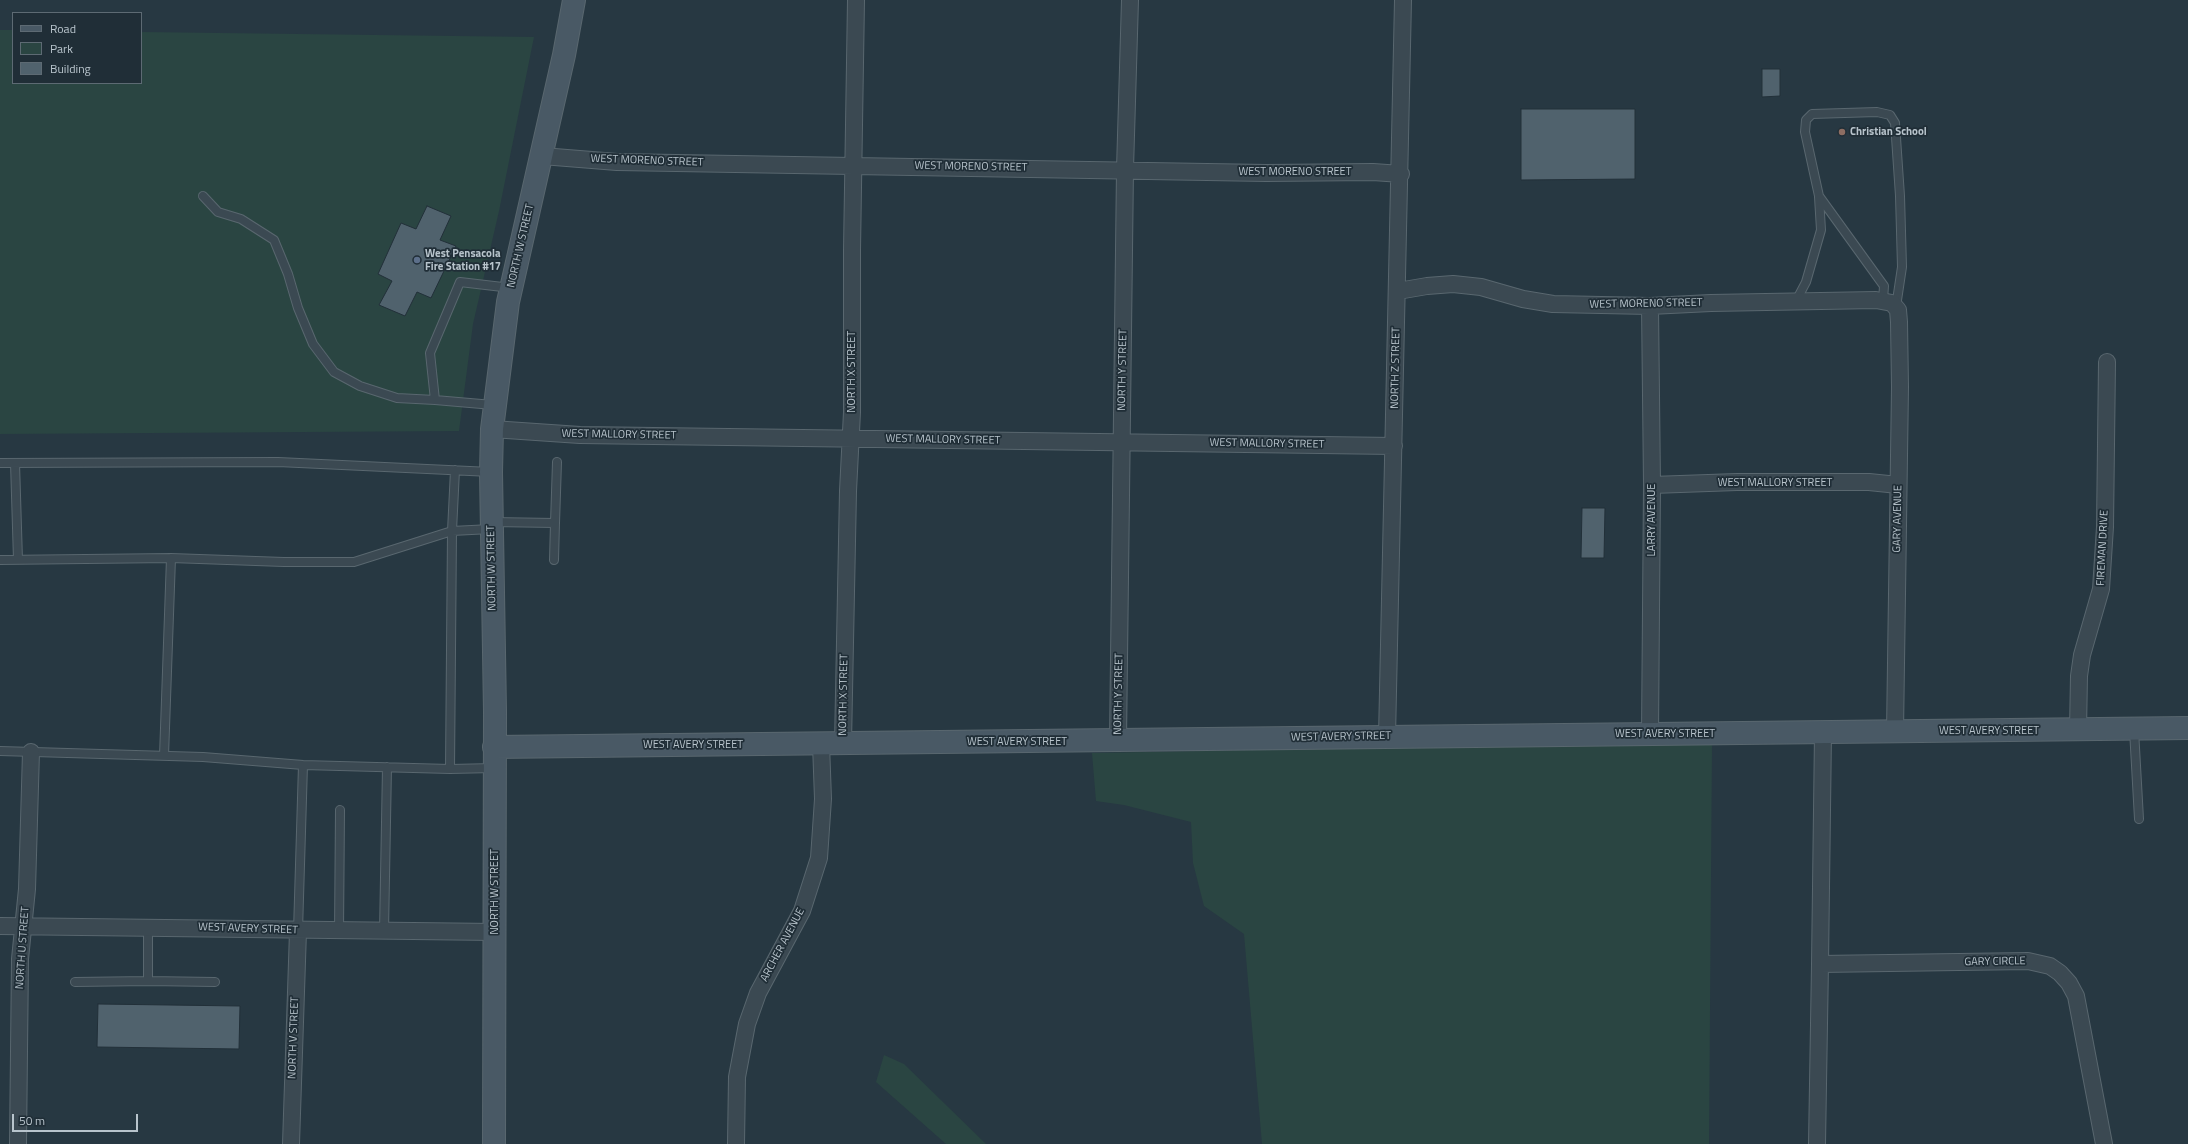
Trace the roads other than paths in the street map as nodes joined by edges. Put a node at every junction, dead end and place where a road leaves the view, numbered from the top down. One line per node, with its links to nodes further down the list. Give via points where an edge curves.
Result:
1 (574, 0): 5 (street, NORTH W STREET)
2 (856, 0): 6 (street, NORTH X STREET)
3 (1130, 0): 7 (street, NORTH Y STREET)
4 (1403, 0): 8 (street, NORTH Z STREET)
5 (542, 156): 6 (street, WEST MORENO STREET, via 617,162); 11 (street, NORTH W STREET)
6 (853, 165): 7 (street, WEST MORENO STREET); 20 (street, NORTH X STREET)
7 (1125, 169): 8 (street, WEST MORENO STREET); 21 (street, NORTH Y STREET)
8 (1401, 174): 12 (street, NORTH Z STREET)
9 (203, 196): 17 (lane, via 218,212 241,219 274,240 313,344 334,372 360,386 397,398)
10 (1819, 196): 13 (lane, via 1821,230 1806,282); 14 (lane, via 1884,286); 14 (lane, via 1805,132 1806,120 1812,114 1877,112 1890,115 1895,123 1902,267)
11 (511, 288): 17 (lane, via 460,282 430,353); 18 (street, NORTH W STREET)
12 (1398, 291): 15 (street, WEST MORENO STREET, via 1453,284 1481,287 1553,304); 22 (street, NORTH Z STREET)
13 (1796, 301): 14 (street, WEST MORENO STREET); 15 (street, WEST MORENO STREET)
14 (1890, 303): 29 (street, GARY AVENUE, via 1899,336)
15 (1650, 306): 28 (street, LARRY AVENUE)
16 (2107, 362): 39 (street, FIREMAN DRIVE, via 2105,527 2101,588 2082,655)
17 (435, 400): 18 (lane)
18 (494, 405): 19 (street, NORTH W STREET)
19 (492, 429): 20 (street, WEST MALLORY STREET, via 580,435); 27 (street, NORTH W STREET)
20 (850, 438): 21 (street, WEST MALLORY STREET); 45 (street, NORTH X STREET)
21 (1122, 443): 22 (street, WEST MALLORY STREET); 44 (street, NORTH Y STREET)
22 (1394, 446): 43 (street, NORTH Z STREET)
23 (557, 462): 30 (lane)
24 (0, 463): 25 (lane)
25 (15, 463): 26 (lane, via 278,462); 35 (lane)
26 (455, 470): 27 (lane); 32 (lane)
27 (491, 472): 31 (street, NORTH W STREET)
28 (1652, 485): 29 (street, WEST MALLORY STREET, via 1745,482 1869,482); 42 (street, LARRY AVENUE)
29 (1898, 485): 40 (street, GARY AVENUE)
30 (555, 523): 31 (lane); 36 (lane)
31 (492, 525): 32 (lane); 47 (street, NORTH W STREET)
32 (452, 531): 33 (lane, via 354,562); 54 (lane)
33 (171, 558): 35 (lane); 50 (lane)
34 (0, 560): 35 (lane)
35 (18, 560)
36 (554, 560)
37 (2188, 728): 38 (street, WEST AVERY STREET)
38 (2134, 729): 39 (street, WEST AVERY STREET); 56 (lane)
39 (2078, 730): 40 (street, WEST AVERY STREET)
40 (1895, 732): 41 (street, WEST AVERY STREET)
41 (1823, 733): 42 (street, WEST AVERY STREET); 64 (street)
42 (1650, 734): 43 (street, WEST AVERY STREET)
43 (1387, 737): 44 (street, WEST AVERY STREET)
44 (1118, 741): 45 (street, WEST AVERY STREET)
45 (843, 743): 46 (street, WEST AVERY STREET)
46 (821, 744): 47 (street, WEST AVERY STREET); 71 (street, ARCHER AVENUE, via 823,799 819,858 802,911 758,993 747,1024 737,1077)
47 (494, 747): 53 (street, NORTH W STREET)
48 (0, 751): 49 (lane)
49 (31, 752): 50 (lane); 58 (street, NORTH U STREET, via 27,889)
50 (164, 756): 51 (lane)
51 (303, 765): 52 (lane); 60 (lane)
52 (388, 767): 54 (lane); 62 (lane)
53 (494, 768): 54 (lane); 63 (street, NORTH W STREET)
54 (450, 769)
55 (340, 810): 61 (lane)
56 (2139, 819)
57 (0, 926): 58 (street, WEST AVERY STREET)
58 (23, 927): 59 (street, WEST AVERY STREET); 68 (street, NORTH U STREET, via 20,959)
59 (148, 927): 60 (street, WEST AVERY STREET); 66 (lane)
60 (298, 931): 61 (street, WEST AVERY STREET); 69 (street, NORTH V STREET)
61 (339, 932): 62 (street, WEST AVERY STREET)
62 (384, 932): 63 (street, WEST AVERY STREET)
63 (495, 932): 70 (street, NORTH W STREET)
64 (1820, 964): 72 (street); 73 (street, GARY CIRCLE, via 2028,961 2050,966 2070,983 2076,996)
65 (75, 982): 66 (lane)
66 (148, 982): 67 (lane)
67 (215, 982)
68 (18, 1144)
69 (291, 1144)
70 (494, 1144)
71 (736, 1144)
72 (1817, 1144)
73 (2104, 1144)

